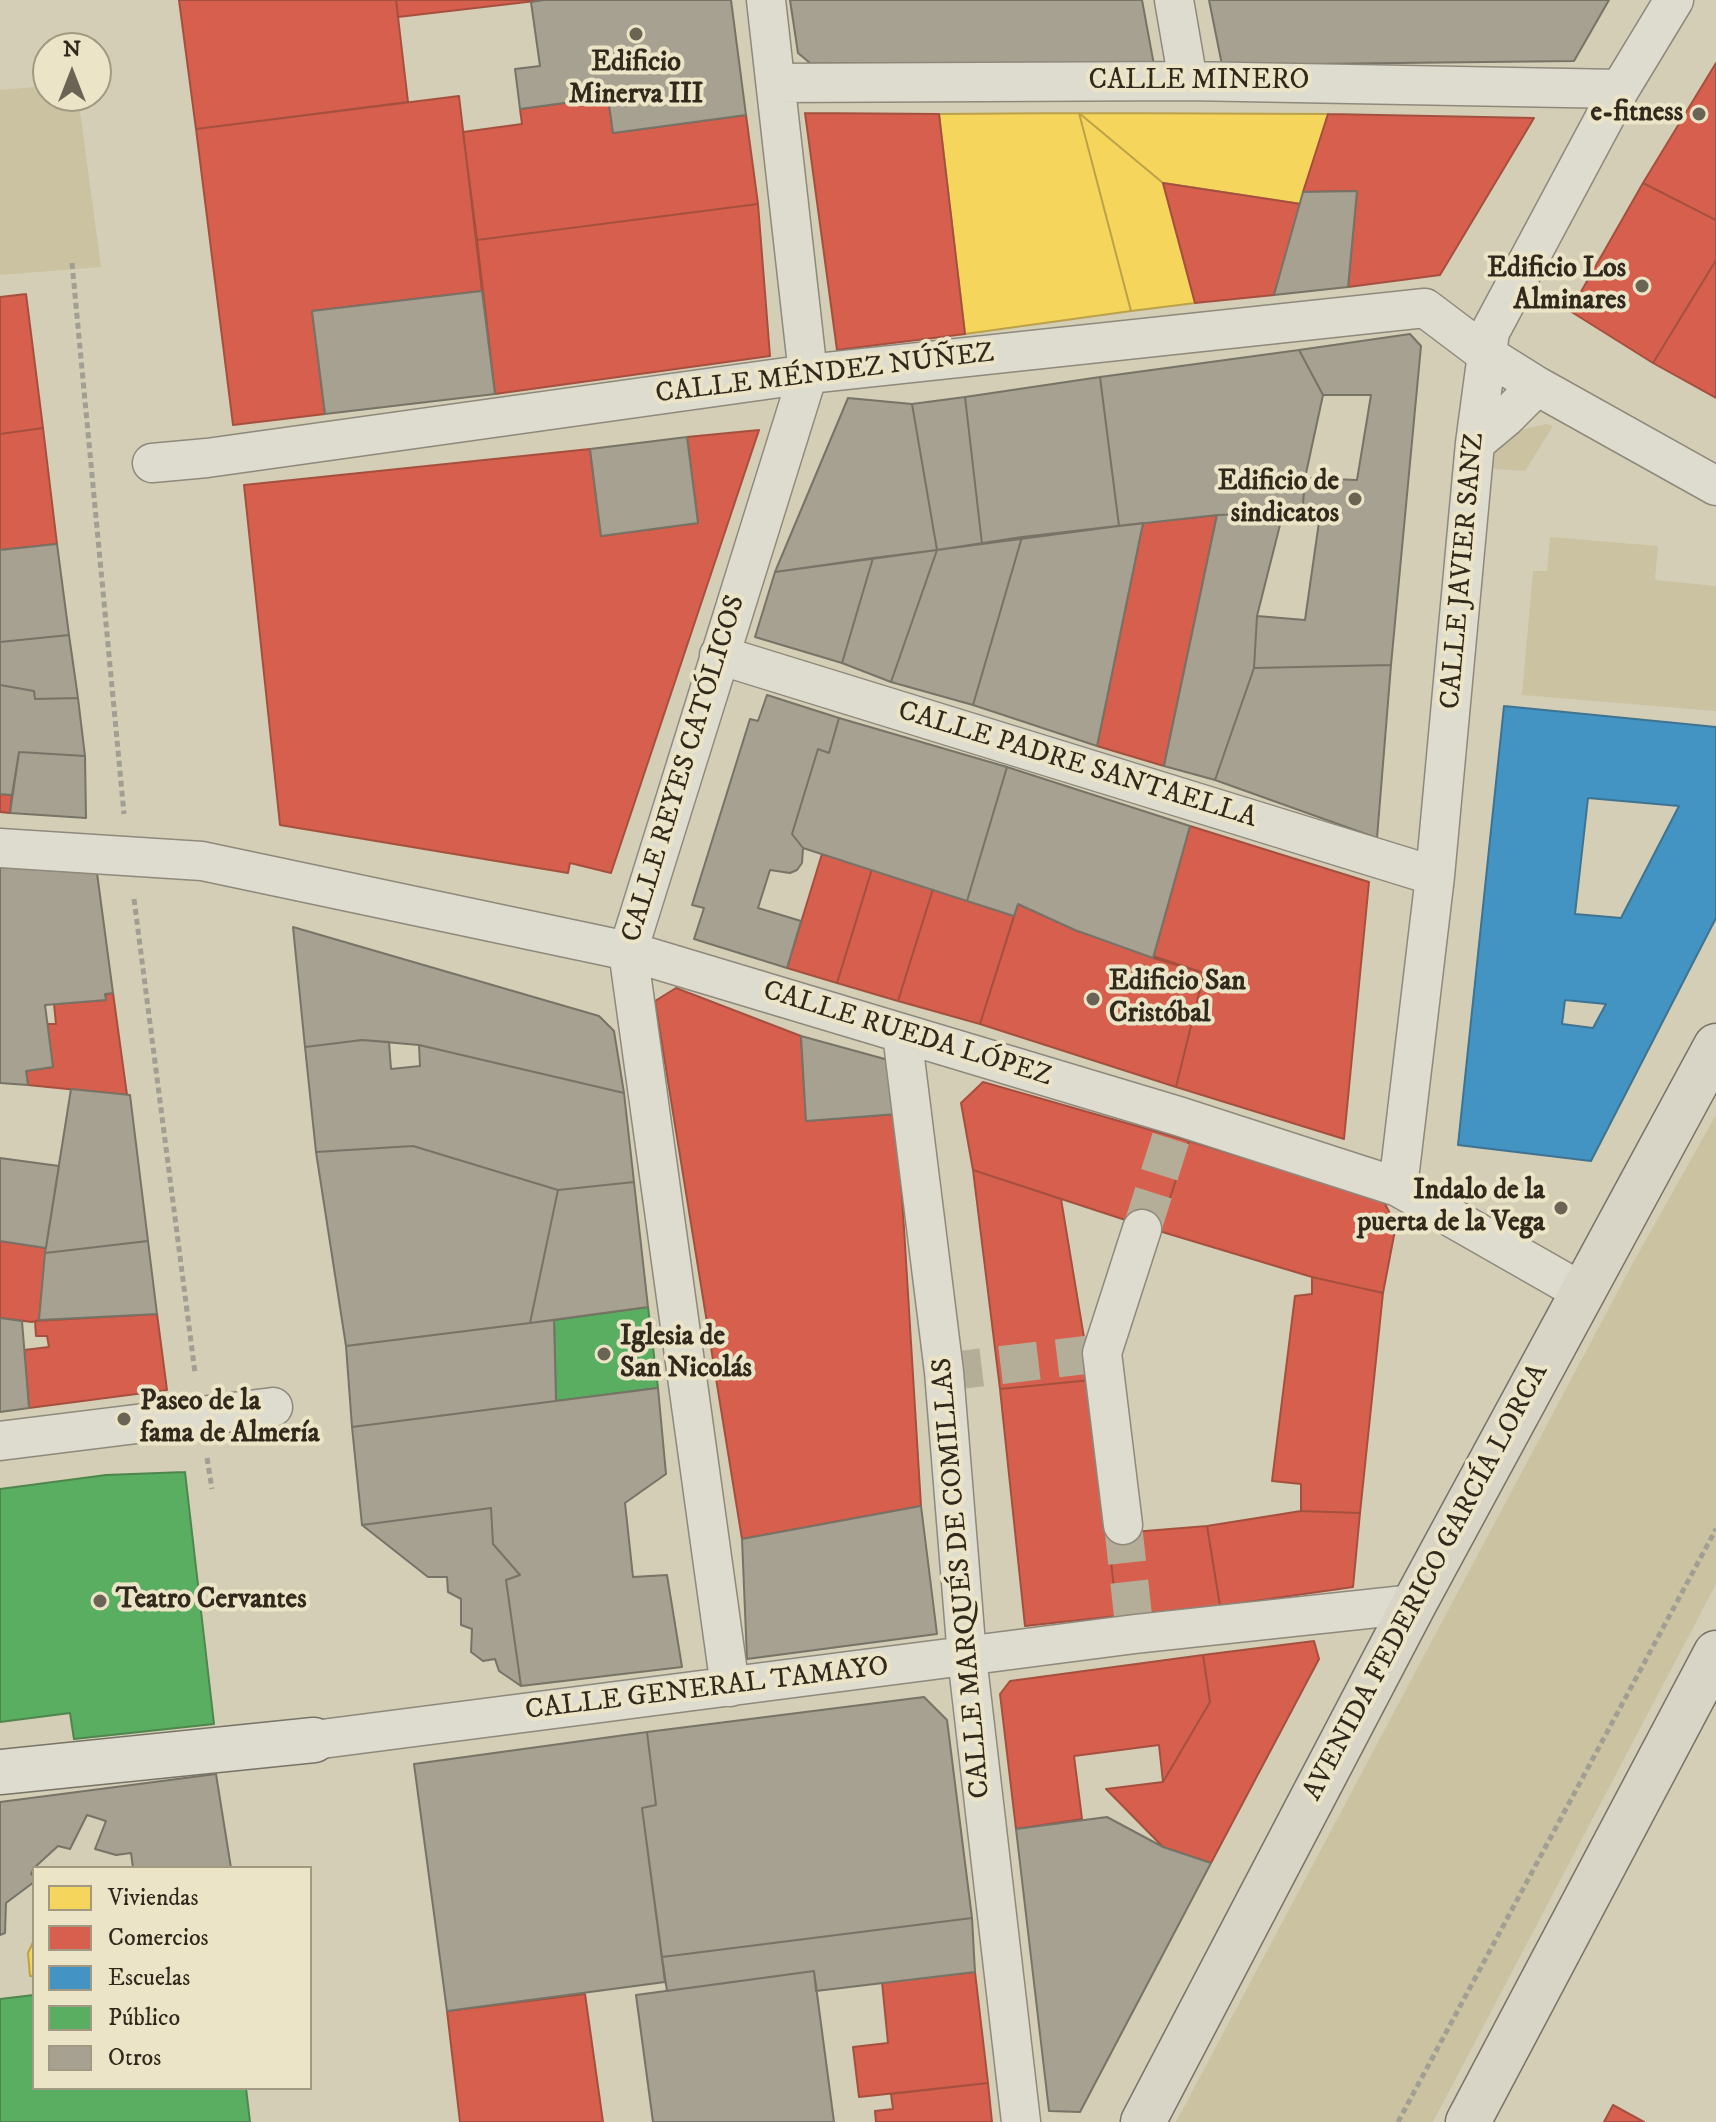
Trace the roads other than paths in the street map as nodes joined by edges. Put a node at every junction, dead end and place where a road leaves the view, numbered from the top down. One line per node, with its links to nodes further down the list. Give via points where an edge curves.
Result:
1 (766, 0): 5 (street, CALLE REYES CATÓLICOS)
2 (1174, 0): 4 (street)
3 (1674, 0): 6 (street, CALLE JAVIER SANZ)
4 (1188, 81): 5 (street, CALLE MINERO); 6 (street, CALLE MINERO)
5 (777, 83): 8 (street, CALLE REYES CATÓLICOS)
6 (1620, 89): 7 (street, CALLE JAVIER SANZ, via 1490,332)
7 (1486, 354): 8 (street, CALLE MÉNDEZ NÚÑEZ, via 1425,308); 9 (street, CALLE MÉNDEZ NÚÑEZ); 10 (street, CALLE JAVIER SANZ)
8 (808, 374): 11 (street, CALLE MÉNDEZ NÚÑEZ); 13 (street, CALLE REYES CATÓLICOS)
9 (1537, 386): 10 (street); 12 (street, CALLE MÉNDEZ NÚÑEZ)
10 (1475, 443): 15 (street, CALLE JAVIER SANZ)
11 (152, 463)
12 (1716, 486)
13 (719, 655): 15 (street, CALLE PADRE SANTAELLA); 16 (street, CALLE REYES CATÓLICOS)
14 (0, 848): 16 (street, CALLE RUEDA LÓPEZ, via 202,861)
15 (1435, 876): 19 (street, CALLE JAVIER SANZ)
16 (628, 951): 17 (street, CALLE RUEDA LÓPEZ); 28 (street, CALLE REYES CATÓLICOS)
17 (902, 1034): 19 (street, CALLE RUEDA LÓPEZ); 27 (street, CALLE MARQUÉS DE COMILLAS, via 944,1372)
18 (1716, 1046): 21 (main road, AVENIDA FEDERICO GARCÍA LORCA)
19 (1398, 1187): 21 (street, CALLE RUEDA LÓPEZ)
20 (1142, 1229): 24 (street, via 1102,1353)
21 (1582, 1292): 25 (main road, AVENIDA FEDERICO GARCÍA LORCA)
22 (273, 1407): 23 (street)
23 (0, 1441)
24 (1123, 1525)
25 (1414, 1604): 27 (street, CALLE GENERAL TAMAYO); 32 (main road, AVENIDA FEDERICO GARCÍA LORCA)
26 (1716, 1653): 33 (main road)
27 (967, 1657): 28 (street, CALLE GENERAL TAMAYO); 31 (street, CALLE MARQUÉS DE COMILLAS)
28 (730, 1687): 29 (street, CALLE GENERAL TAMAYO)
29 (314, 1740): 30 (street, CALLE GENERAL TAMAYO)
30 (0, 1772)
31 (1021, 2122)
32 (1143, 2122)
33 (1468, 2122)

